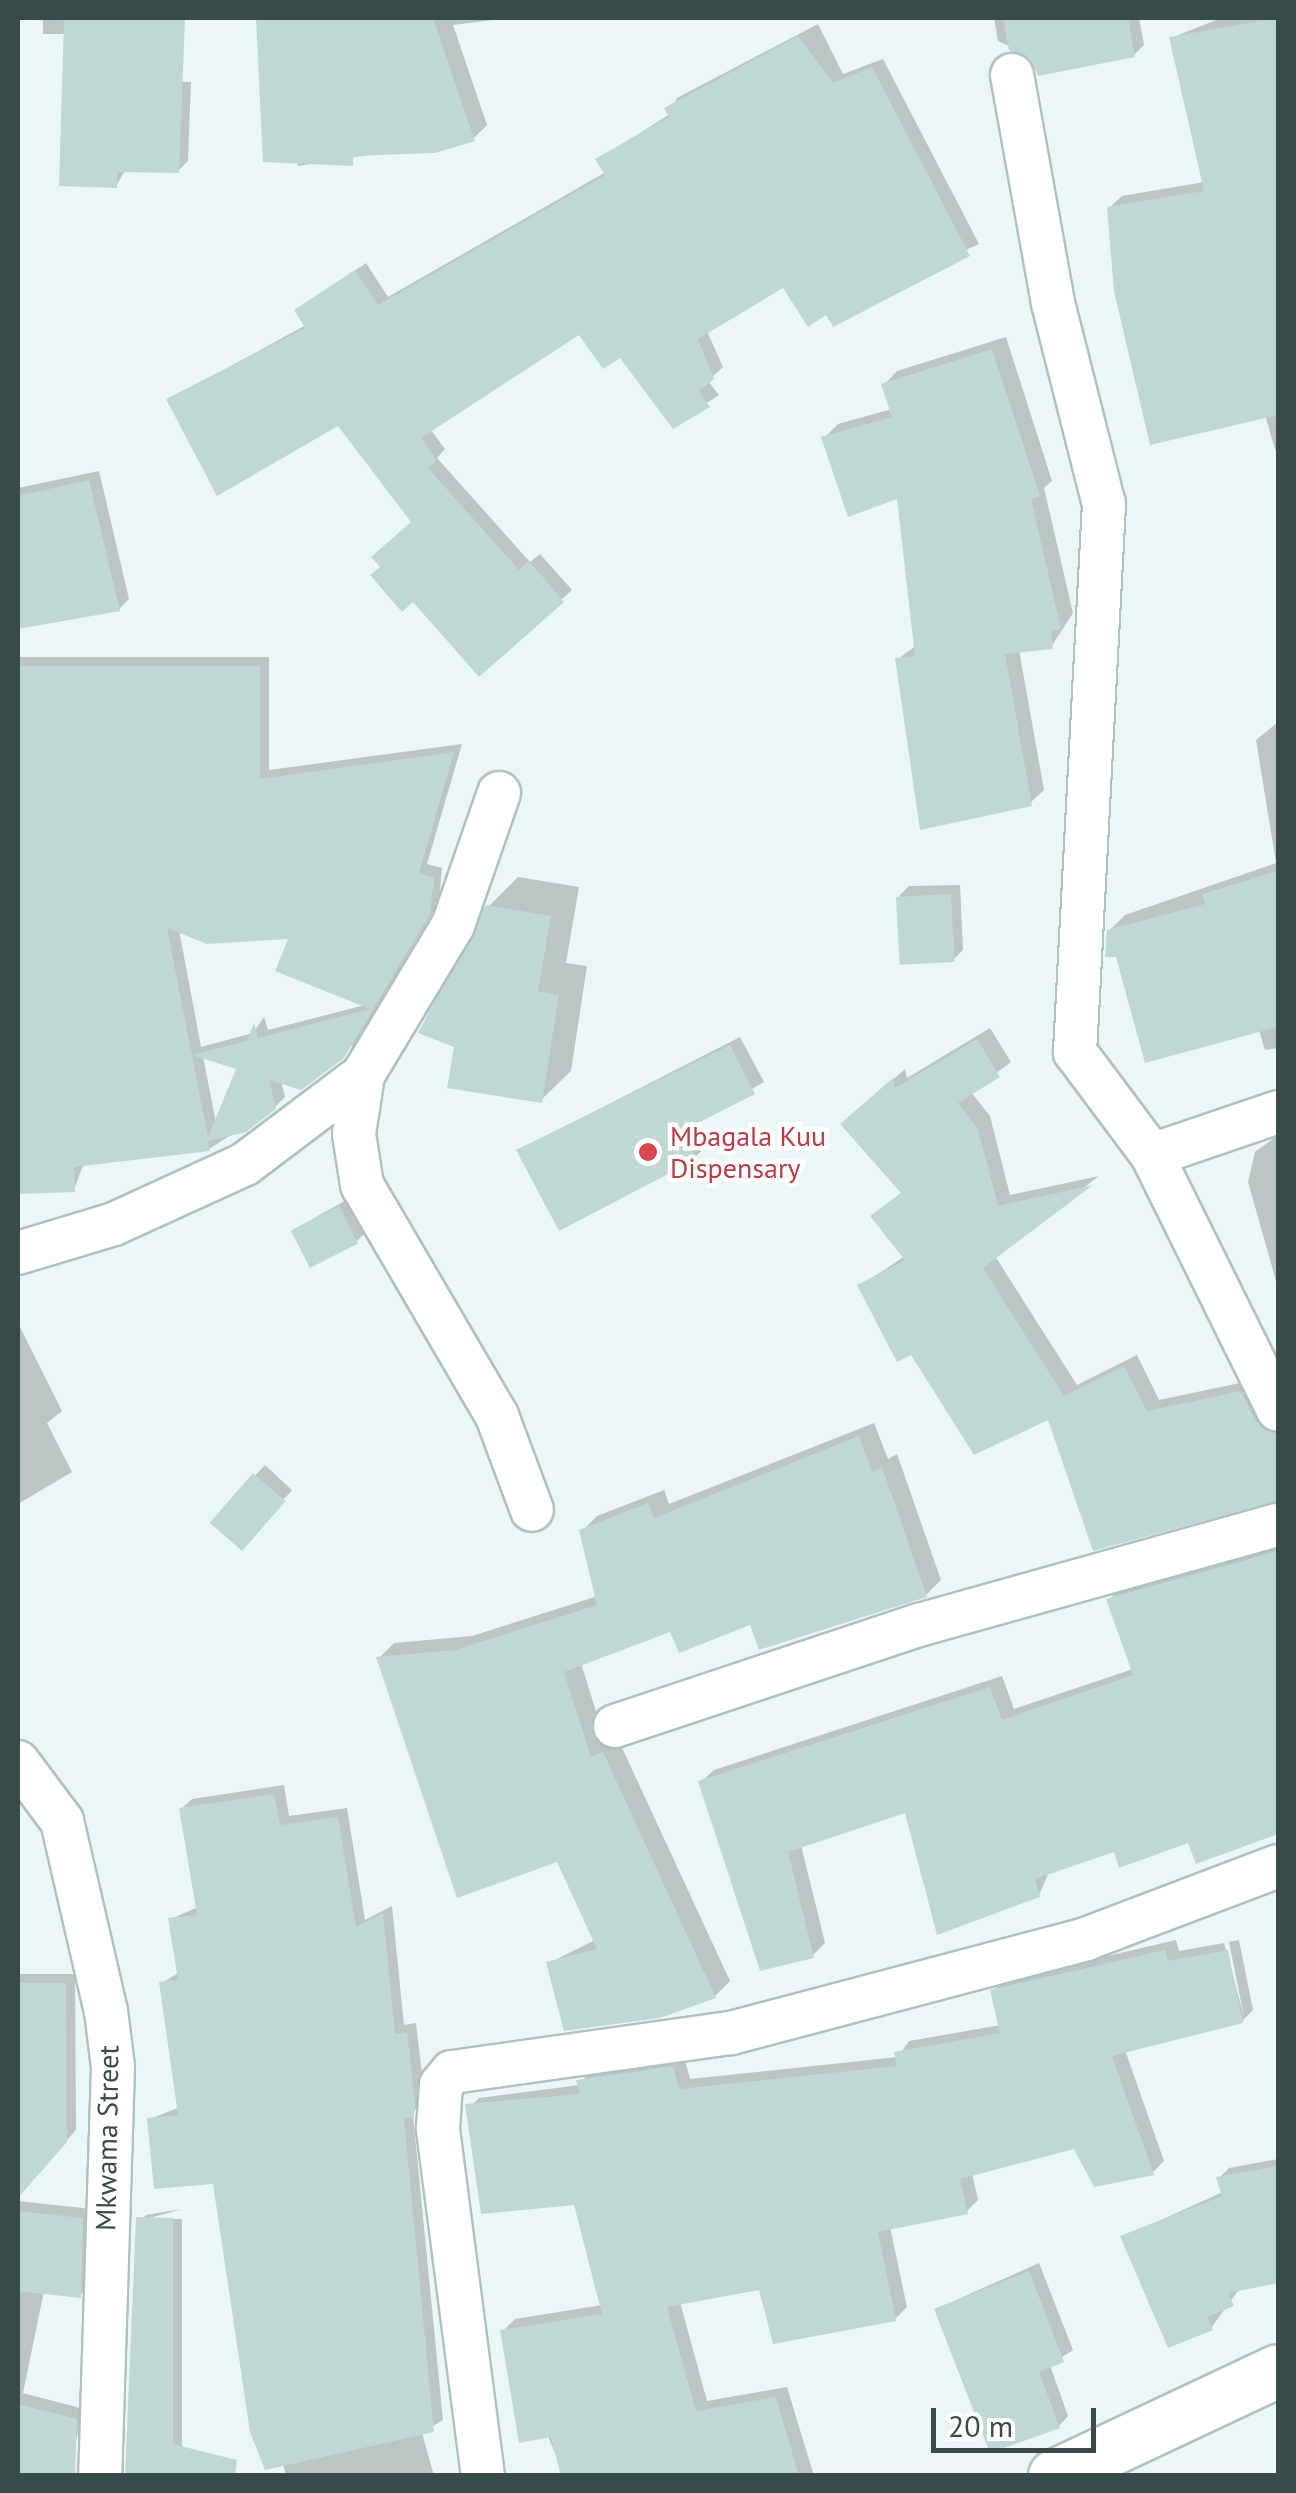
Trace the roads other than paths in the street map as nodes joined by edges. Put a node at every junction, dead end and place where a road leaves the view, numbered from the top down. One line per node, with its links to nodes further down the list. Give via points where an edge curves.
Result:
1 (1012, 75): 5 (street, via 1052,304 1104,504 1074,1052)
2 (498, 793): 3 (street, via 453,925)
3 (363, 1075): 6 (street, via 245,1164 114,1224); 8 (street, via 354,1134 362,1186 497,1416)
4 (1278, 1112): 5 (street)
5 (1152, 1155): 7 (street)
6 (18, 1252)
7 (1278, 1410)
8 (532, 1510)
9 (1278, 1526): 10 (street, via 919,1624)
10 (615, 1726)
11 (18, 1762): 14 (street, Mkwama Street, via 62,1821 97,1944 108,2030)
12 (1278, 1866): 15 (street, via 1086,1939 731,2033 452,2072 441,2085 438,2128)
13 (1278, 2372): 16 (street)
14 (100, 2476)
15 (483, 2476)
16 (1055, 2476)

